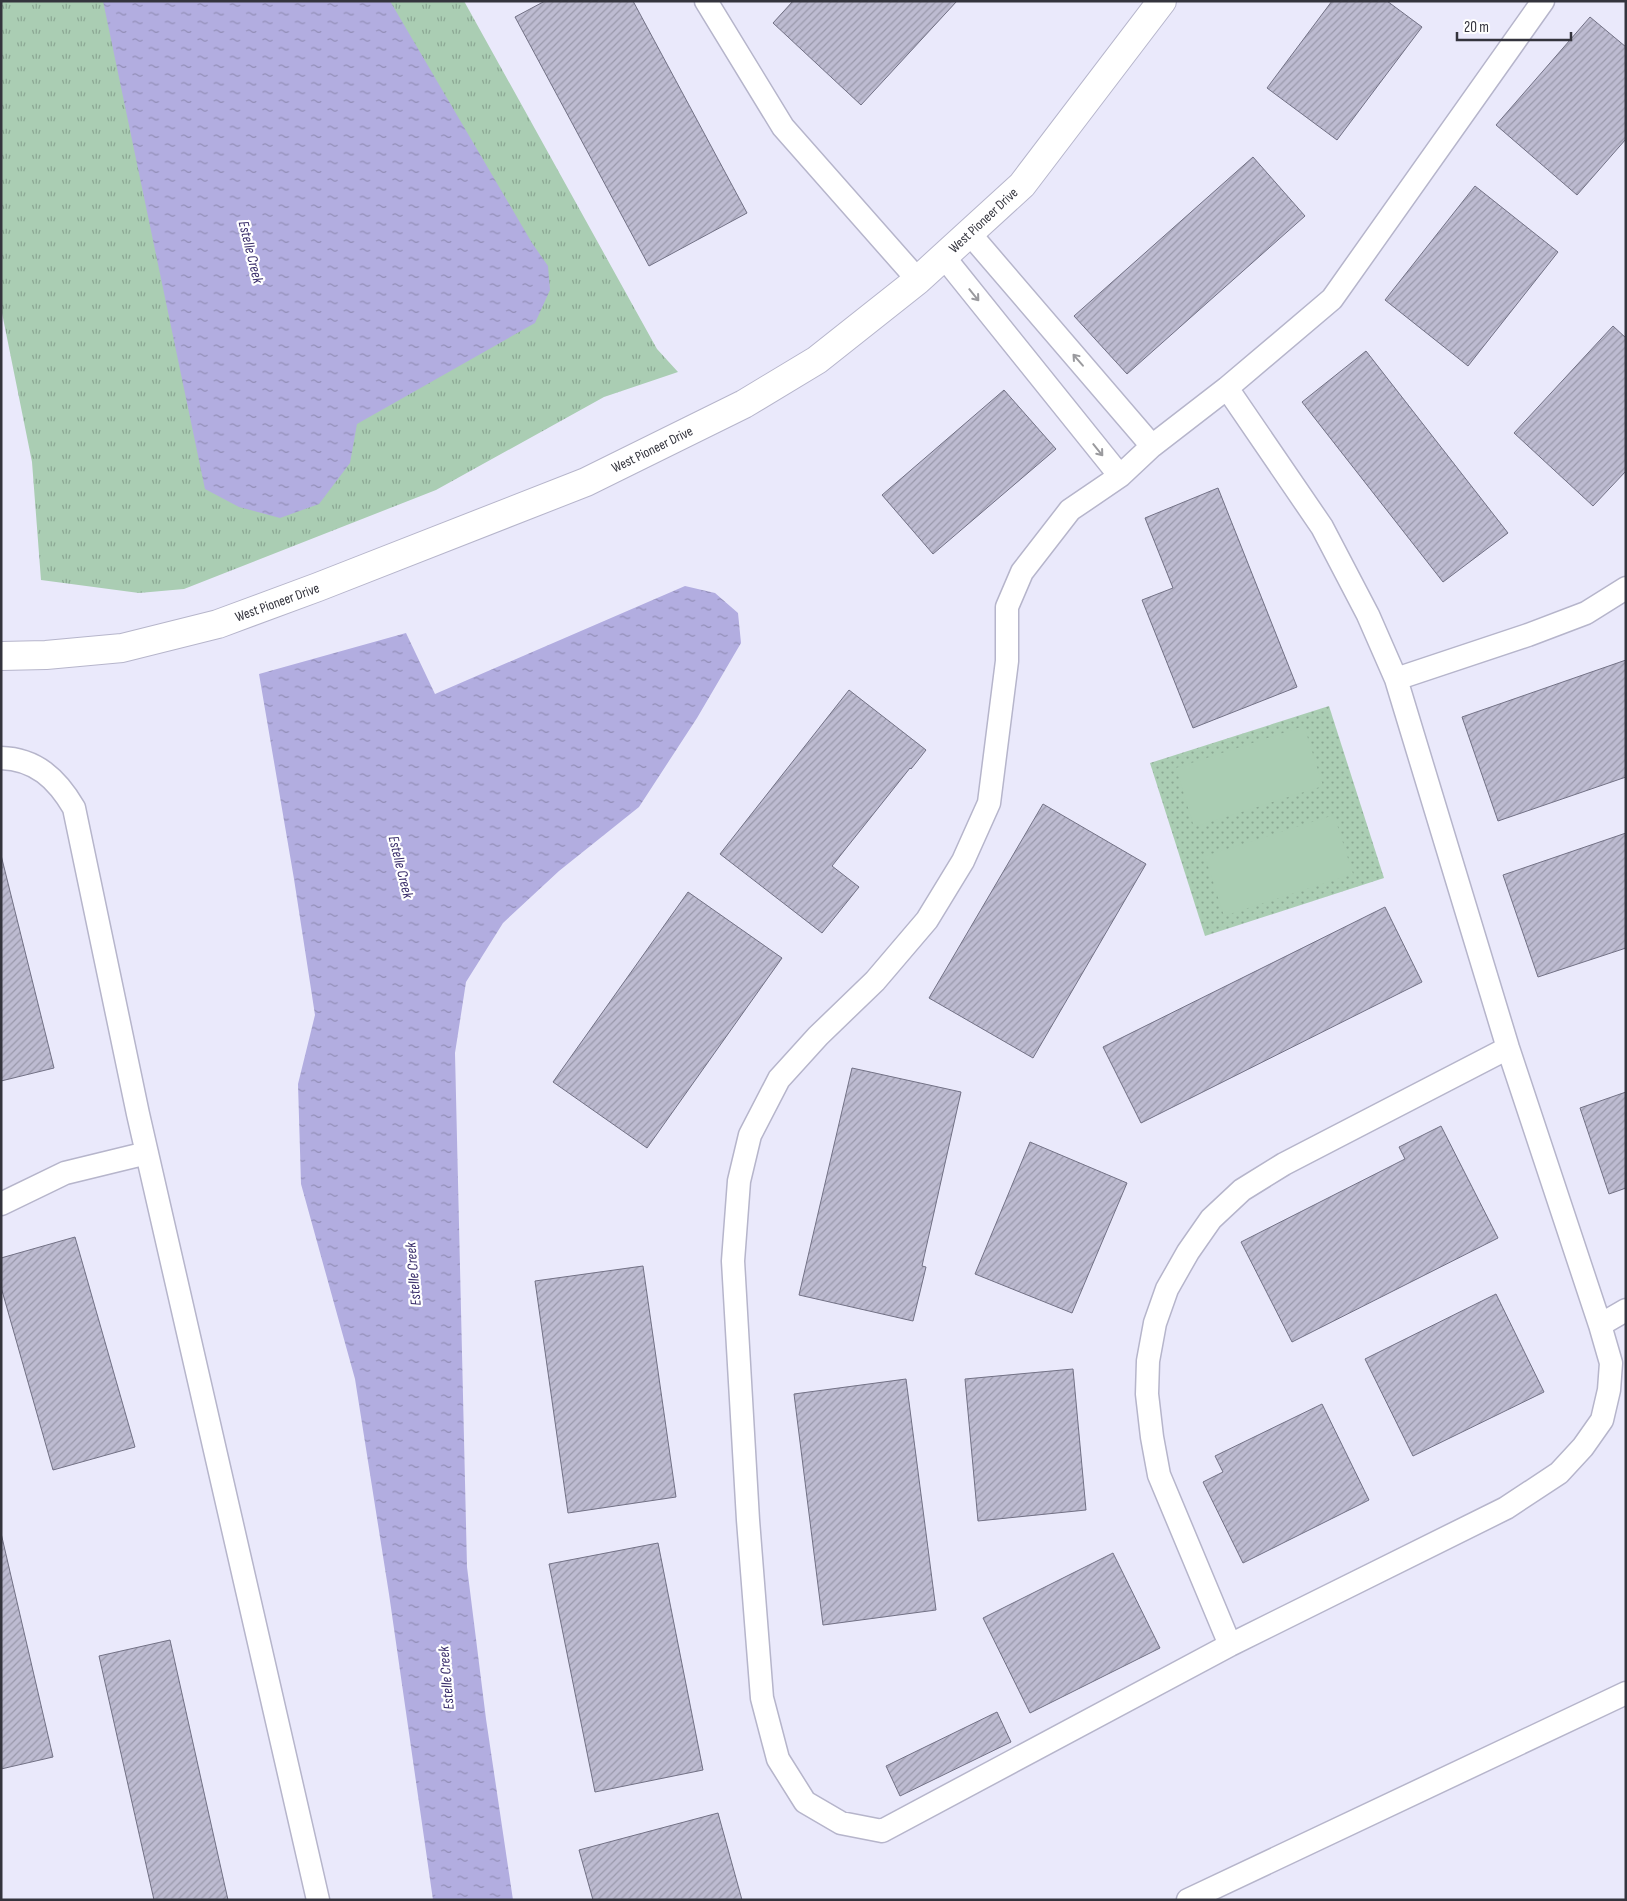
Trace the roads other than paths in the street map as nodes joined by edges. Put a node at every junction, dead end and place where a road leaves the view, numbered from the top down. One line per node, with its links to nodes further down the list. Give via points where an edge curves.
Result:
1 (1162, 1): 4 (street, West Pioneer Drive, via 1022,185)
2 (1543, 1): 7 (lane, via 1332,300)
3 (712, 4): 6 (lane, via 783,127)
4 (970, 234): 5 (street, West Pioneer Drive); 8 (lane, one-way to 4)
5 (944, 257): 6 (street, West Pioneer Drive); 9 (lane, one-way to 9)
6 (918, 280): 11 (street, West Pioneer Drive, via 817,360 744,404 586,482 218,624 122,648)
7 (1227, 388): 8 (lane); 12 (lane, via 1322,527 1368,615)
8 (1152, 446): 9 (lane)
9 (1120, 476): 19 (lane, via 1070,510 1022,572 1007,607 1007,661 989,803 963,861 927,920 875,981 779,1079 750,1135 739,1181 733,1262 762,1698 778,1759 805,1802 841,1822 882,1831)
10 (1626, 588): 12 (lane, via 1586,613)
11 (1, 656)
12 (1396, 679): 14 (lane)
13 (2, 755): 15 (lane, via 46,772 62,788 74,808)
14 (1508, 1048): 18 (lane); 19 (lane, via 1284,1164 1242,1190 1211,1219 1167,1289 1155,1323 1148,1361 1147,1394 1152,1436 1159,1475)
15 (147, 1153): 16 (lane, via 65,1173); 21 (lane)
16 (1, 1204)
17 (1626, 1310): 18 (lane)
18 (1600, 1325): 19 (lane, via 1611,1363 1602,1420 1559,1472 1506,1508)
19 (1230, 1645)
20 (1626, 1693): 22 (lane)
21 (318, 1900)
22 (1188, 1900)

